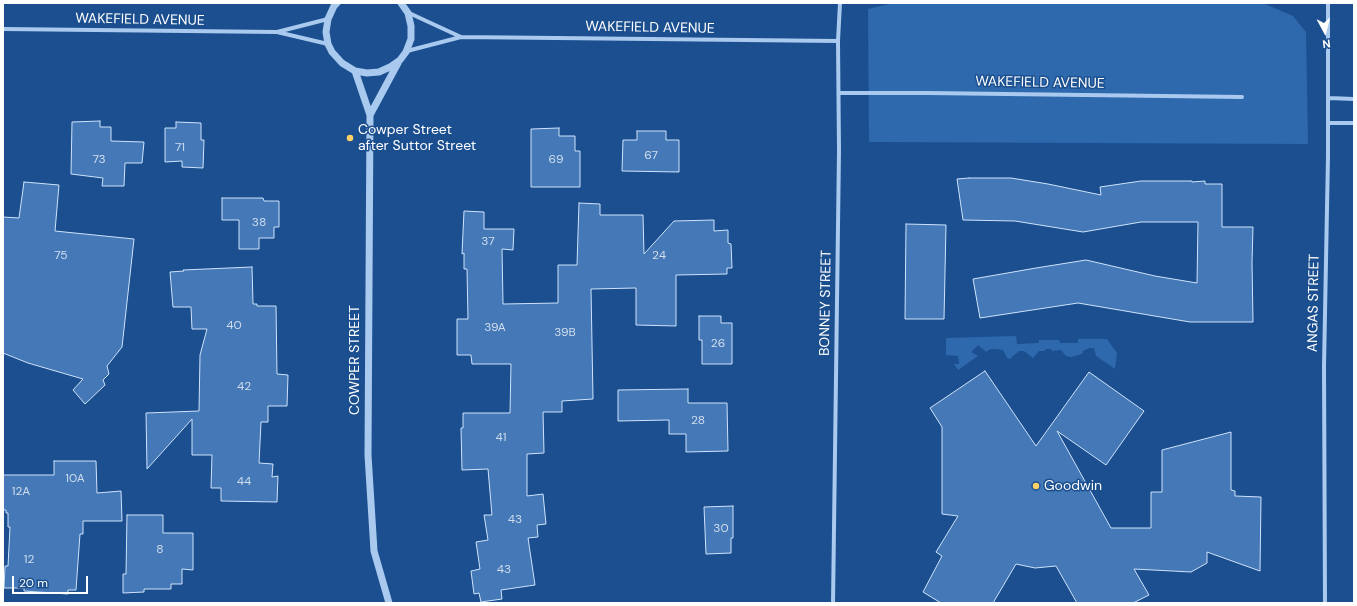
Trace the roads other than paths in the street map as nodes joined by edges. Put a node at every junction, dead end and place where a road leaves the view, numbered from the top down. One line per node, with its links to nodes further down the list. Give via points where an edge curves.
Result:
1 (337, 3): 6 (street)
2 (401, 3): 5 (street)
3 (840, 3): 10 (street, BONNEY STREET)
4 (1328, 3): 17 (street, ANGAS STREET)
5 (408, 13): 9 (street, WAKEFIELD AVENUE); 12 (street, via 411,39)
6 (328, 18): 8 (street, WAKEFIELD AVENUE); 11 (street)
7 (3, 29): 8 (street, WAKEFIELD AVENUE)
8 (277, 32): 11 (street, WAKEFIELD AVENUE)
9 (461, 37): 10 (street, WAKEFIELD AVENUE); 12 (street, WAKEFIELD AVENUE)
10 (838, 41): 15 (street, BONNEY STREET)
11 (328, 44): 14 (street, via 336,58)
12 (406, 52): 13 (street)
13 (400, 60): 14 (street, via 379,72); 19 (street, COWPER STREET)
14 (355, 71): 19 (street, COWPER STREET)
15 (839, 93): 16 (street, WAKEFIELD AVENUE); 23 (street, BONNEY STREET)
16 (1242, 97)
17 (1329, 98): 18 (street); 20 (street, ANGAS STREET)
18 (1354, 99)
19 (370, 115): 22 (street, COWPER STREET, via 368,455 374,551)
20 (1328, 123): 21 (street); 24 (street, ANGAS STREET)
21 (1354, 123)
22 (389, 603)
23 (833, 603)
24 (1324, 603)

